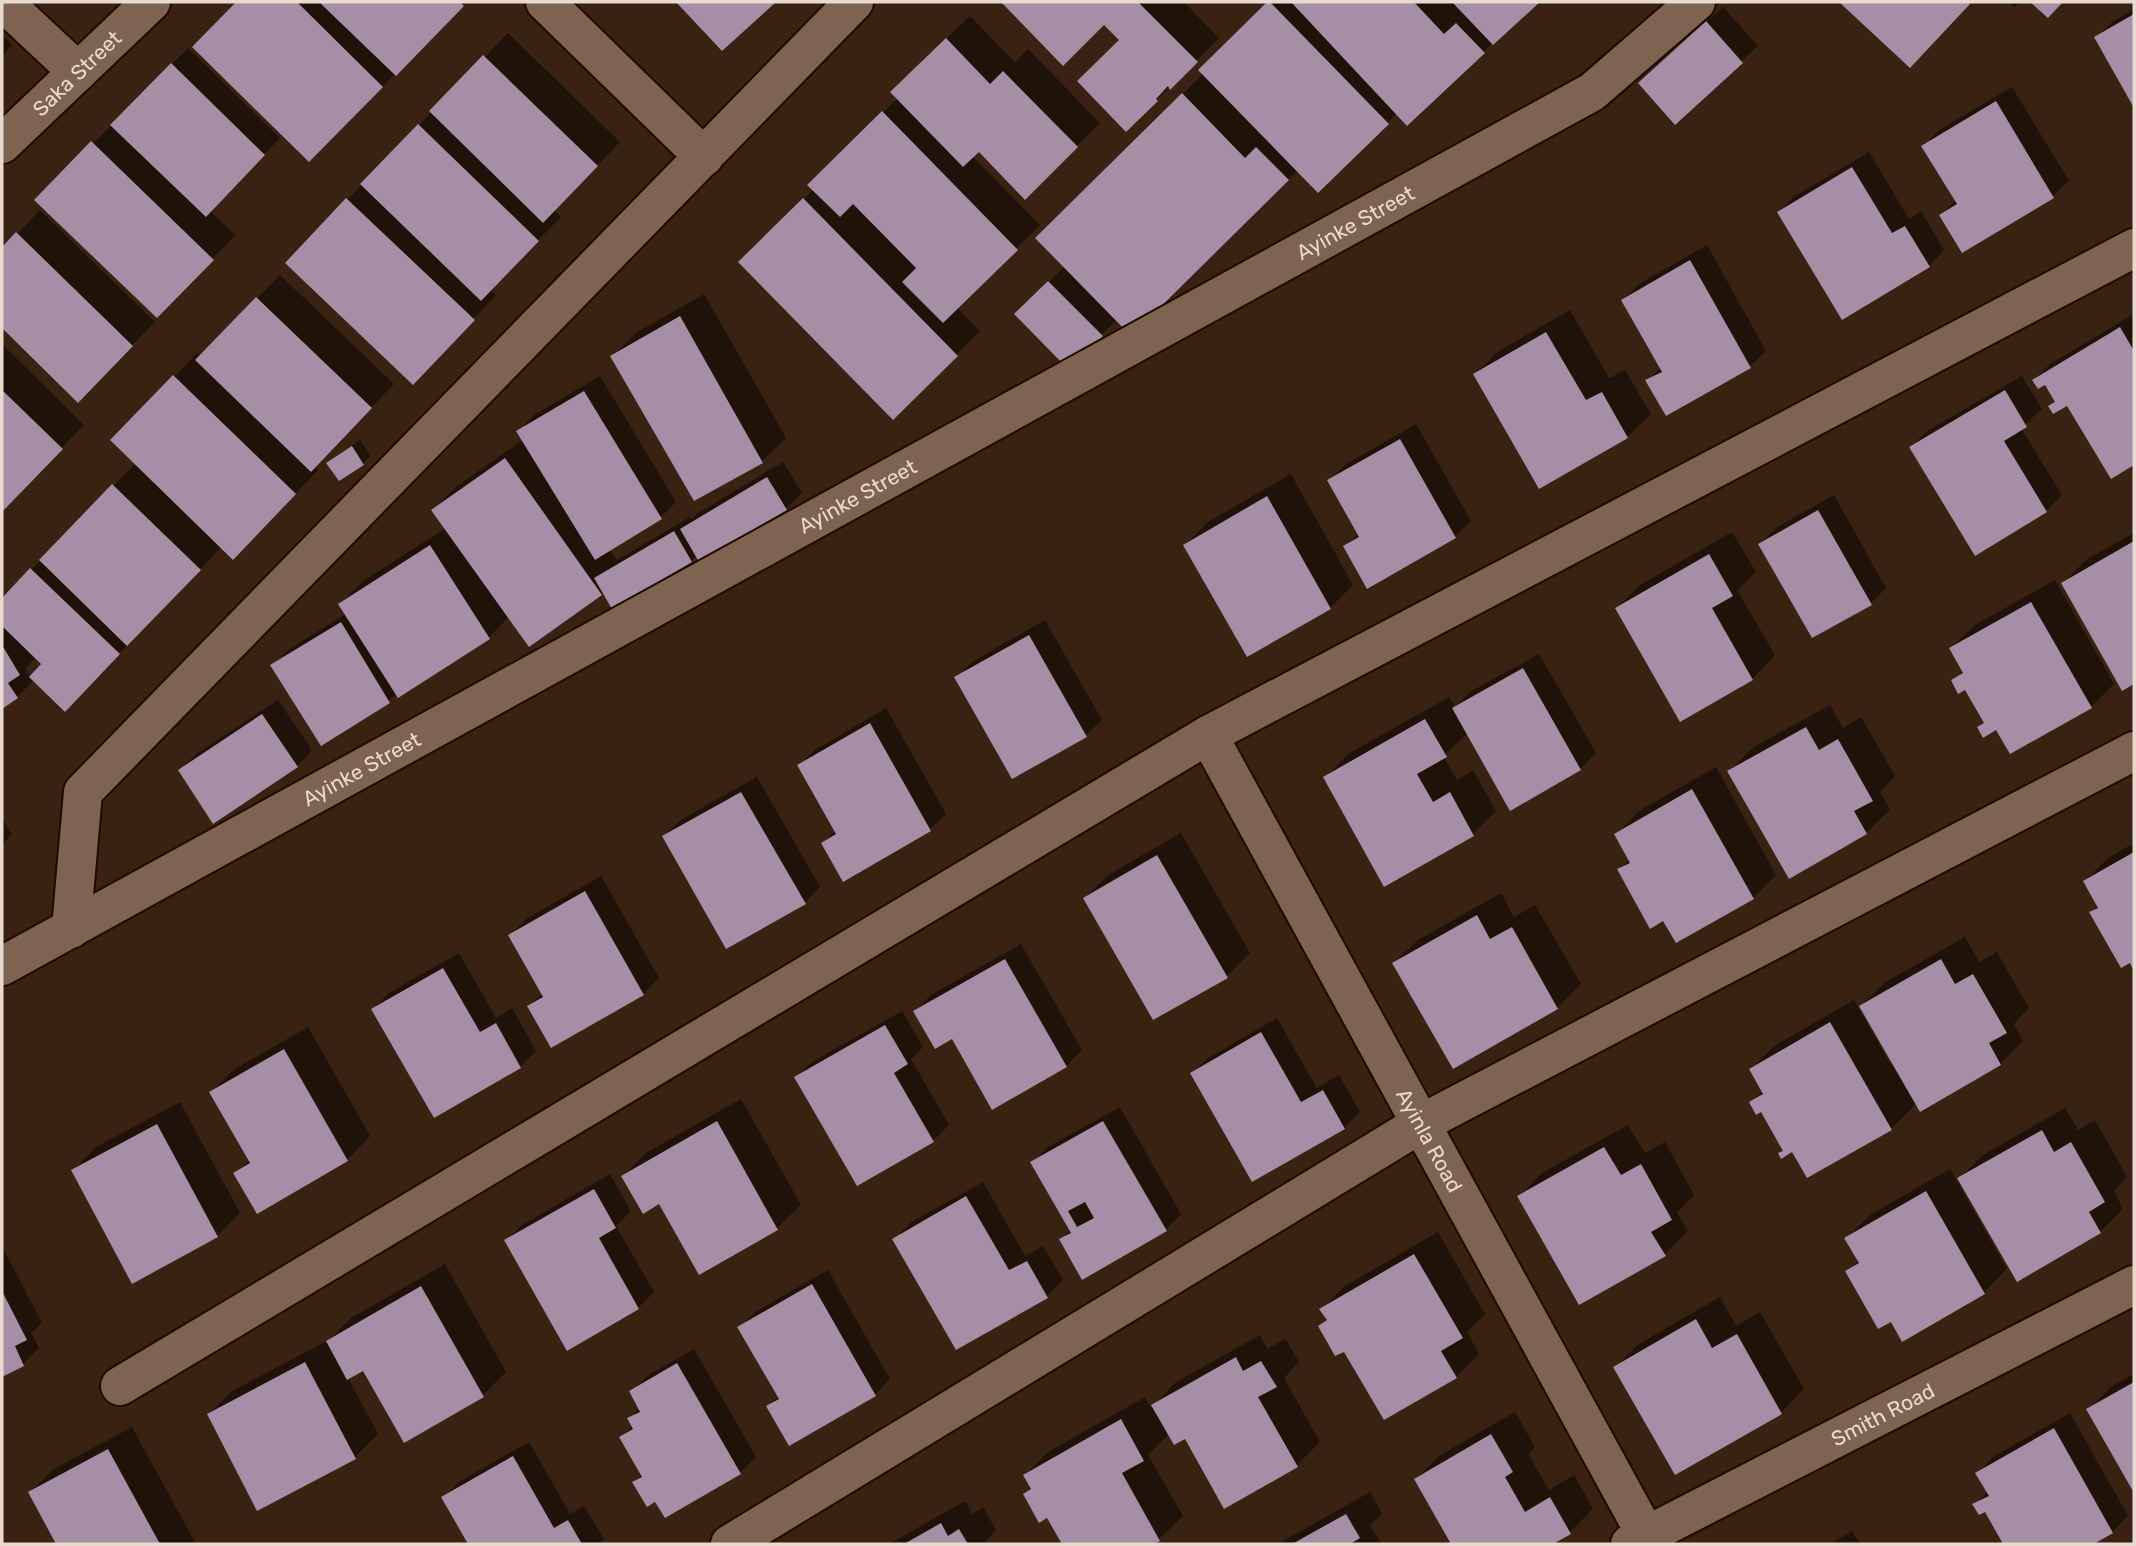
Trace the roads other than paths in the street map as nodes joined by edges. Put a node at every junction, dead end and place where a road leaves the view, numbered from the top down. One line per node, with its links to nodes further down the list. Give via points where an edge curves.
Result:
1 (4, 2): 6 (street)
2 (151, 2): 6 (street, Saka Street)
3 (545, 2): 8 (street)
4 (855, 2): 8 (street)
5 (1696, 2): 12 (street, Ayinke Street, via 1592,92)
6 (78, 72): 7 (street, Saka Street)
7 (2, 144)
8 (704, 157): 12 (street, via 83,792)
9 (2134, 248): 10 (street)
10 (1208, 735): 14 (street, Ayinla Road); 16 (street)
11 (2134, 751): 14 (street)
12 (71, 929): 13 (street, Ayinke Street)
13 (2, 966)
14 (1422, 1123): 17 (street, Ayinla Road); 18 (street)
15 (2134, 1285): 17 (street, Smith Road)
16 (120, 1386)
17 (1643, 1541)
18 (730, 1544)

